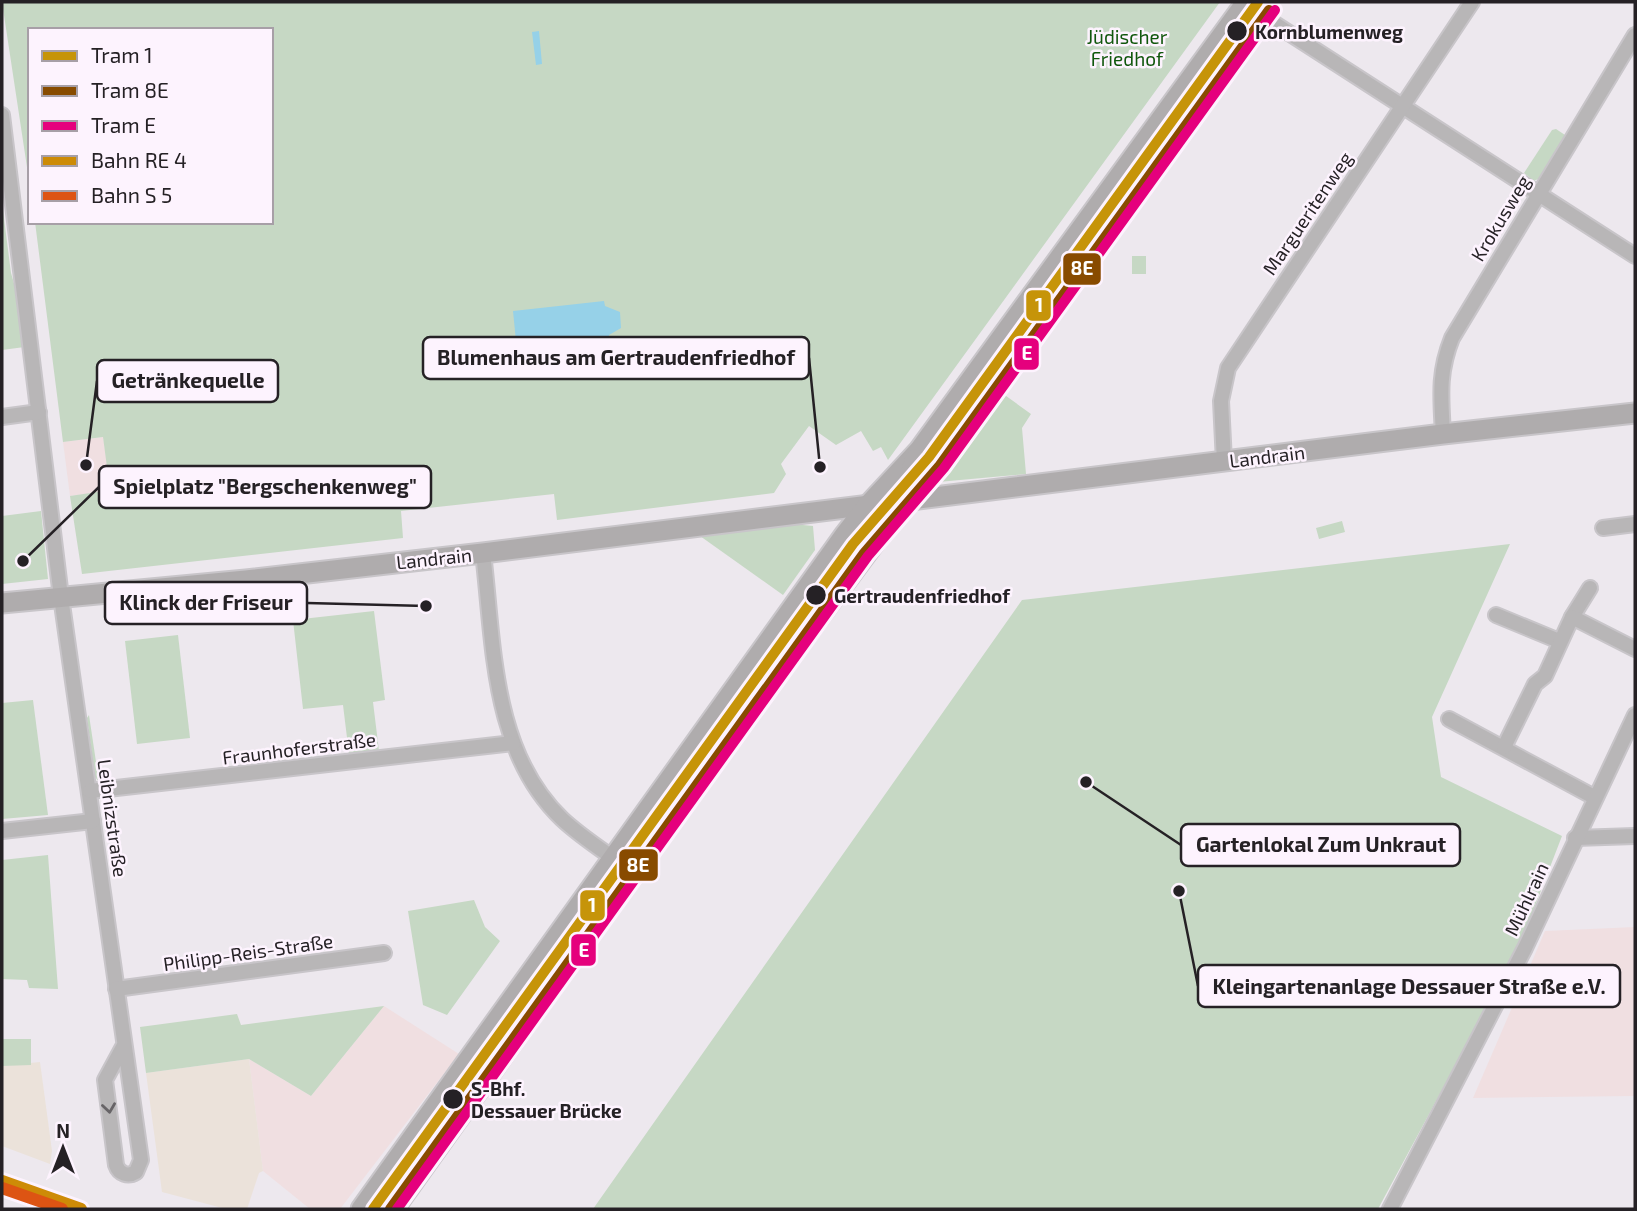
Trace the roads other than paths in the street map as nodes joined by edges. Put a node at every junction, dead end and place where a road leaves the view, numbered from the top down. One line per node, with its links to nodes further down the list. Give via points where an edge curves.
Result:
1 (1472, 2): 4 (street, Margueritenweg)
2 (1245, 3): 4 (street); 12 (main road)
3 (1635, 35): 6 (street, Krokusweg)
4 (1402, 106): 6 (street); 13 (street, Margueritenweg, via 1228,368 1221,401)
5 (2, 115): 8 (street, Leibnizstraße)
6 (1537, 192): 7 (street); 11 (street, Krokusweg, via 1442,363)
7 (1635, 256)
8 (39, 412): 10 (street); 21 (street, Leibnizstraße)
9 (1635, 413): 11 (main road, Landrain)
10 (2, 417)
11 (1443, 433): 13 (main road, Landrain)
12 (919, 450): 14 (main road); 15 (main road)
13 (1224, 462): 14 (main road, Landrain)
14 (900, 502): 15 (main road, Landrain); 18 (main road)
15 (866, 507): 18 (main road, via 874,518); 19 (main road, Landrain); 37 (main road)
16 (1635, 524): 17 (street)
17 (1603, 528)
18 (876, 541): 42 (main road)
19 (483, 552): 21 (main road, Landrain); 29 (street, via 496,668)
20 (1590, 588): 24 (street)
21 (61, 597): 22 (main road, Landrain); 31 (street, Leibnizstraße)
22 (2, 603)
23 (1496, 615): 25 (street)
24 (1572, 617): 25 (street); 26 (street)
25 (1559, 641): 30 (street, via 1545,676 1535,684)
26 (1635, 649)
27 (1635, 715): 32 (street, Mühlrain)
28 (1448, 719): 30 (street)
29 (513, 743): 31 (street, Fraunhoferstraße); 37 (street, via 525,771 552,808)
30 (1504, 747): 32 (street)
31 (90, 791): 33 (street, Leibnizstraße)
32 (1594, 797): 36 (street, Mühlrain)
33 (93, 821): 34 (street); 39 (street, Leibnizstraße)
34 (2, 831)
35 (1635, 836): 36 (street)
36 (1575, 838): 43 (street, Mühlrain, via 1525,948)
37 (613, 858): 41 (main road)
38 (384, 953): 39 (street, Philipp-Reis-Straße)
39 (116, 989): 40 (street, Leibnizstraße)
40 (124, 1045): 40 (street, Leibnizstraße, one-way to 40, via 105,1080 116,1165 128,1175 136,1172 141,1160)
41 (361, 1209)
42 (394, 1209)
43 (1390, 1209)

